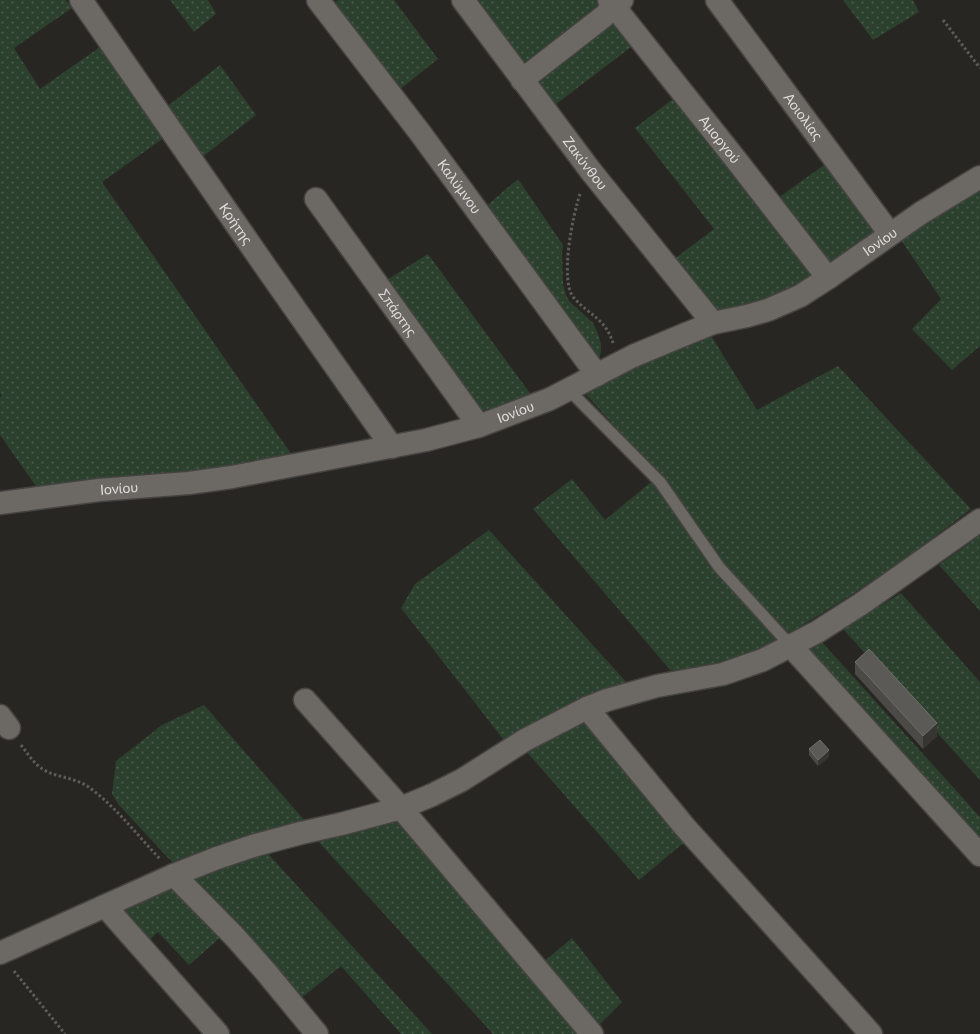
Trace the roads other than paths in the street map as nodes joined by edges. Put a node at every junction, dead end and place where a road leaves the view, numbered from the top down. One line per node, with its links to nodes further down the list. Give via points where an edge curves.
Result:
1 (81, 0): 15 (street, Κρήτης)
2 (318, 0): 12 (street, Καλύμνου)
3 (464, 0): 6 (street, Ζακύνθου)
4 (717, 0): 9 (street, Αοιολίας)
5 (615, 2): 6 (street); 10 (street, Αμοργού)
6 (522, 80): 11 (street, Ζακύνθου)
7 (980, 176): 9 (street, Ιονίου)
8 (316, 199): 14 (street, Σπάρτης)
9 (890, 234): 10 (street, Ιονίου)
10 (828, 278): 11 (street, Ιονίου, via 800,296 768,310)
11 (713, 323): 12 (street, Ιονίου)
12 (606, 370): 13 (street, Ιονίου)
13 (569, 390): 14 (street, Ιονίου); 18 (lane, via 660,482 719,567)
14 (479, 426): 15 (street, Ιονίου)
15 (392, 447): 16 (street, Ιονίου, via 232,478)
16 (0, 503)
17 (980, 520): 18 (street, via 861,604)
18 (790, 645): 20 (street, via 735,671 657,686); 22 (street)
19 (305, 700): 21 (street)
20 (587, 708): 21 (street, via 525,740 462,780); 29 (street, via 684,826)
21 (400, 808): 23 (street, via 256,845); 28 (street)
22 (980, 855)
23 (174, 875): 24 (street); 27 (street, via 235,937)
24 (105, 906): 25 (street); 26 (street)
25 (0, 953)
26 (218, 1034)
27 (317, 1034)
28 (592, 1034)
29 (871, 1034)

